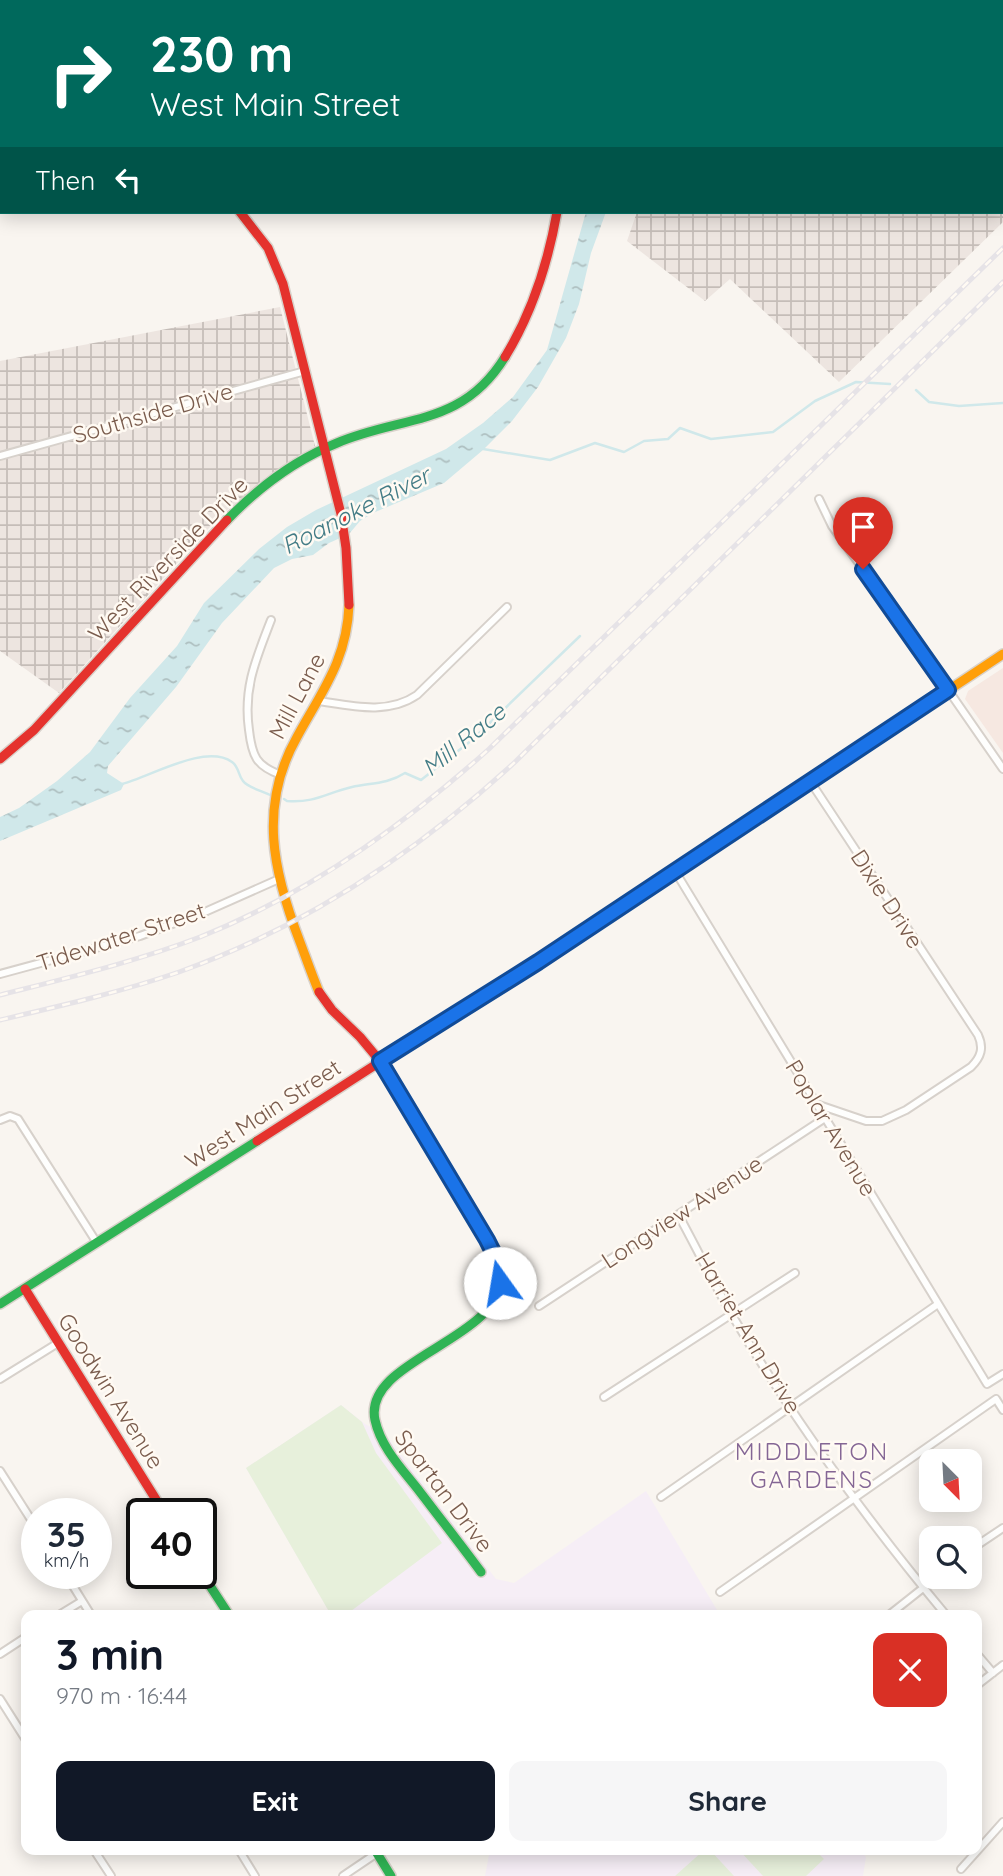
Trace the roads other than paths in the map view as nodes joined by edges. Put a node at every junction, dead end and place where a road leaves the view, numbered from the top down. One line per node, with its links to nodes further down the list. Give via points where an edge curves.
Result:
1 (242, 214): 3 (street, Mill Lane, via 263,239 278,269)
2 (557, 214): 4 (street, West Riverside Drive, via 531,304 486,385 448,410)
3 (305, 371): 4 (street, Mill Lane); 5 (street, Southside Drive)
4 (324, 448): 11 (street, Mill Lane, via 350,592 347,630 337,667); 12 (street, West Riverside Drive, via 276,478 234,513 34,730)
5 (0, 456)
6 (819, 499): 10 (street, via 832,526)
7 (506, 607): 11 (street, via 416,695 400,705)
8 (271, 620): 14 (street, via 254,664 246,705 253,752 262,767)
9 (1003, 654): 10 (street, West Main Street)
10 (948, 690): 13 (street); 15 (street, West Main Street)
11 (319, 701): 14 (street, Mill Lane, via 297,736)
12 (0, 759)
13 (1003, 769)
14 (281, 775): 17 (street, Mill Lane, via 272,831)
15 (810, 781): 16 (street, West Main Street); 20 (street, Dixie Drive, via 981,1041 980,1058 971,1067 893,1117 873,1122)
16 (675, 872): 19 (street, West Main Street); 20 (street, Poplar Avenue)
17 (278, 879): 18 (street, Tidewater Street, via 139,936); 19 (street, Mill Lane, via 320,994)
18 (0, 974)
19 (380, 1061): 24 (street, West Main Street); 44 (street, Spartan Drive, via 492,1249 499,1271 499,1290 489,1310 392,1378 377,1398 374,1417 383,1444)
20 (817, 1104): 21 (street, Poplar Avenue)
21 (825, 1118): 23 (street, Longview Avenue); 28 (street, Poplar Avenue)
22 (0, 1120): 24 (street, via 18,1119)
23 (679, 1216): 29 (street, Longview Avenue); 30 (street, Harriet Ann Drive)
24 (97, 1243): 26 (street, West Main Street)
25 (795, 1273): 30 (street)
26 (25, 1289): 27 (street, West Main Street); 31 (street, Goodwin Avenue)
27 (0, 1304)
28 (938, 1304): 32 (street, Poplar Avenue, via 987,1384); 35 (street)
29 (539, 1306)
30 (732, 1314): 34 (street); 35 (street, Harriet Ann Drive)
31 (58, 1343): 33 (street); 39 (street, Goodwin Avenue)
32 (1003, 1374)
33 (0, 1379)
34 (604, 1397)
35 (791, 1407): 38 (street); 40 (street, Harriet Ann Drive)
36 (1003, 1410): 40 (street, via 996,1399)
37 (0, 1471): 41 (street)
38 (661, 1497)
39 (155, 1498)
40 (855, 1498): 45 (street, Harriet Ann Drive); 50 (street)
41 (21, 1504)
42 (1003, 1528): 43 (street)
43 (982, 1542)
44 (481, 1572)
45 (919, 1583)
46 (75, 1589): 51 (street)
47 (212, 1589): 54 (street)
48 (922, 1589): 55 (street)
49 (924, 1589): 56 (street, Harriet Ann Drive)
50 (720, 1592)
51 (82, 1601): 52 (street); 53 (street)
52 (67, 1610)
53 (88, 1610)
54 (226, 1610)
55 (895, 1610)
56 (942, 1610)
57 (21, 1640): 58 (street)
58 (0, 1654)
59 (982, 1660): 61 (street)
60 (1003, 1665): 61 (street)
61 (993, 1673): 62 (street)
62 (982, 1681)
63 (0, 1699): 64 (street)
64 (3, 1711): 65 (street)
65 (21, 1734)
66 (1003, 1822): 67 (street)
67 (982, 1846)
68 (97, 1855): 74 (street)
69 (242, 1855): 75 (street)
70 (372, 1855): 76 (street)
71 (378, 1855): 77 (street)
72 (974, 1855): 73 (street)
73 (961, 1869)
74 (111, 1876)
75 (255, 1876)
76 (343, 1876)
77 (391, 1876)

